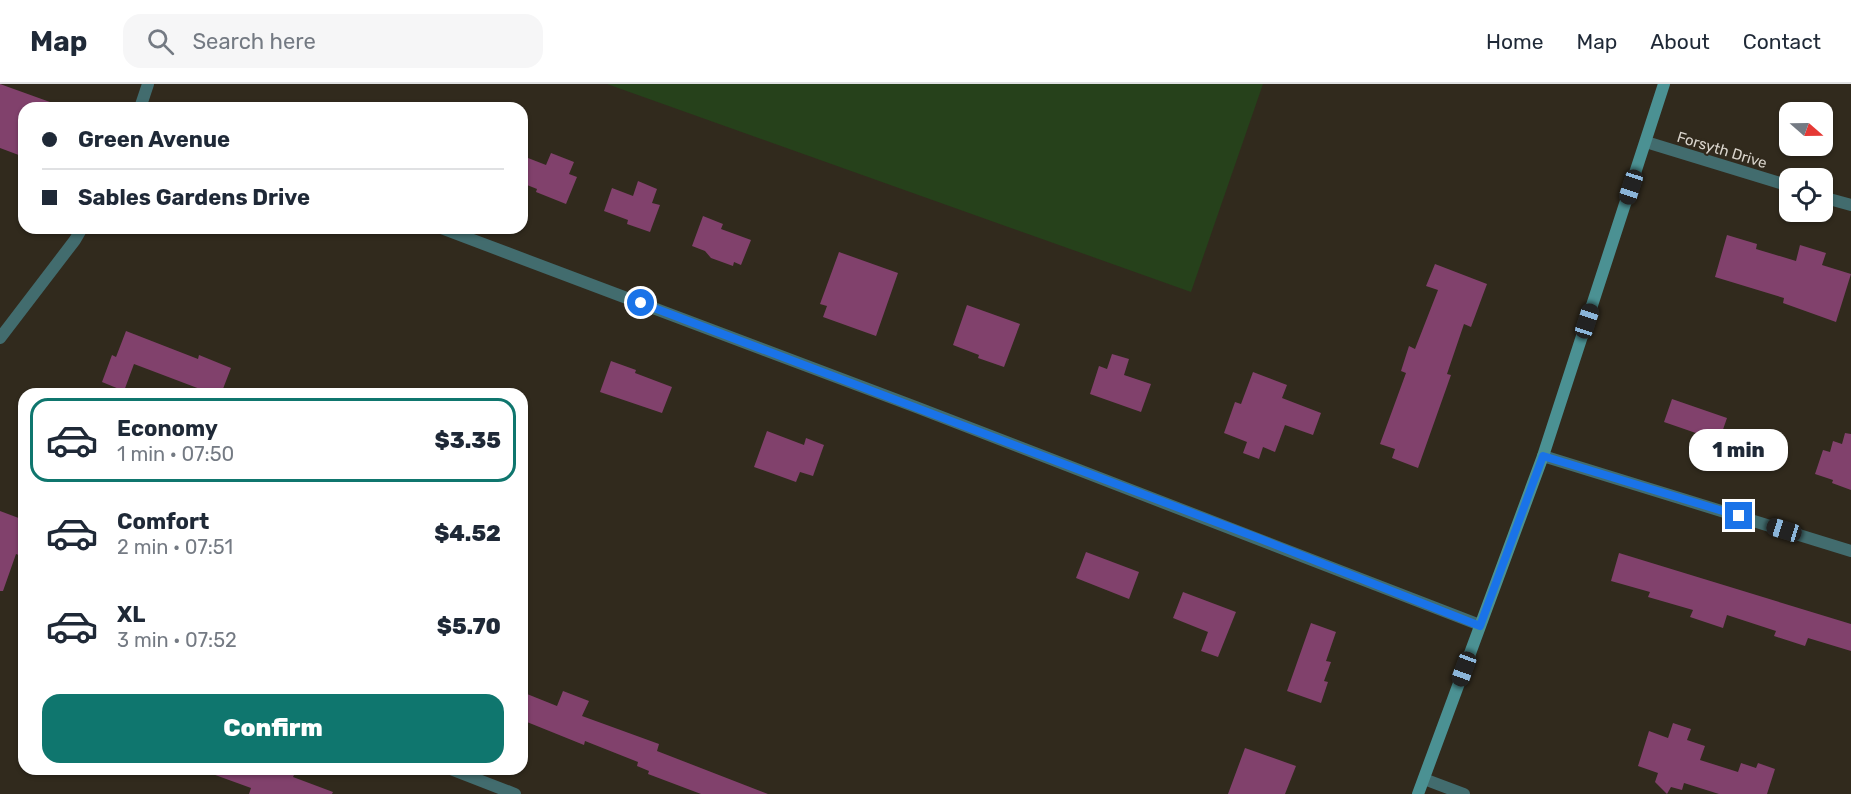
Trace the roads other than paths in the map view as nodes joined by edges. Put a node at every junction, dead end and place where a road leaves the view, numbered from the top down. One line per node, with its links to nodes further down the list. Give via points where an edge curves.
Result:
1 (148, 84): 3 (street)
2 (1664, 84): 4 (main road)
3 (142, 102)
4 (1646, 142): 5 (street, Forsyth Drive); 11 (main road)
5 (1779, 183)
6 (1833, 200): 7 (street)
7 (1851, 206)
8 (78, 234): 10 (street)
9 (457, 234): 13 (street)
10 (0, 338)
11 (1543, 456): 12 (street); 13 (main road)
12 (1851, 551)
13 (1480, 626): 15 (main road)
14 (466, 775): 16 (street)
15 (1424, 778): 17 (main road); 18 (street)
16 (515, 794)
17 (1418, 794)
18 (1464, 794)

